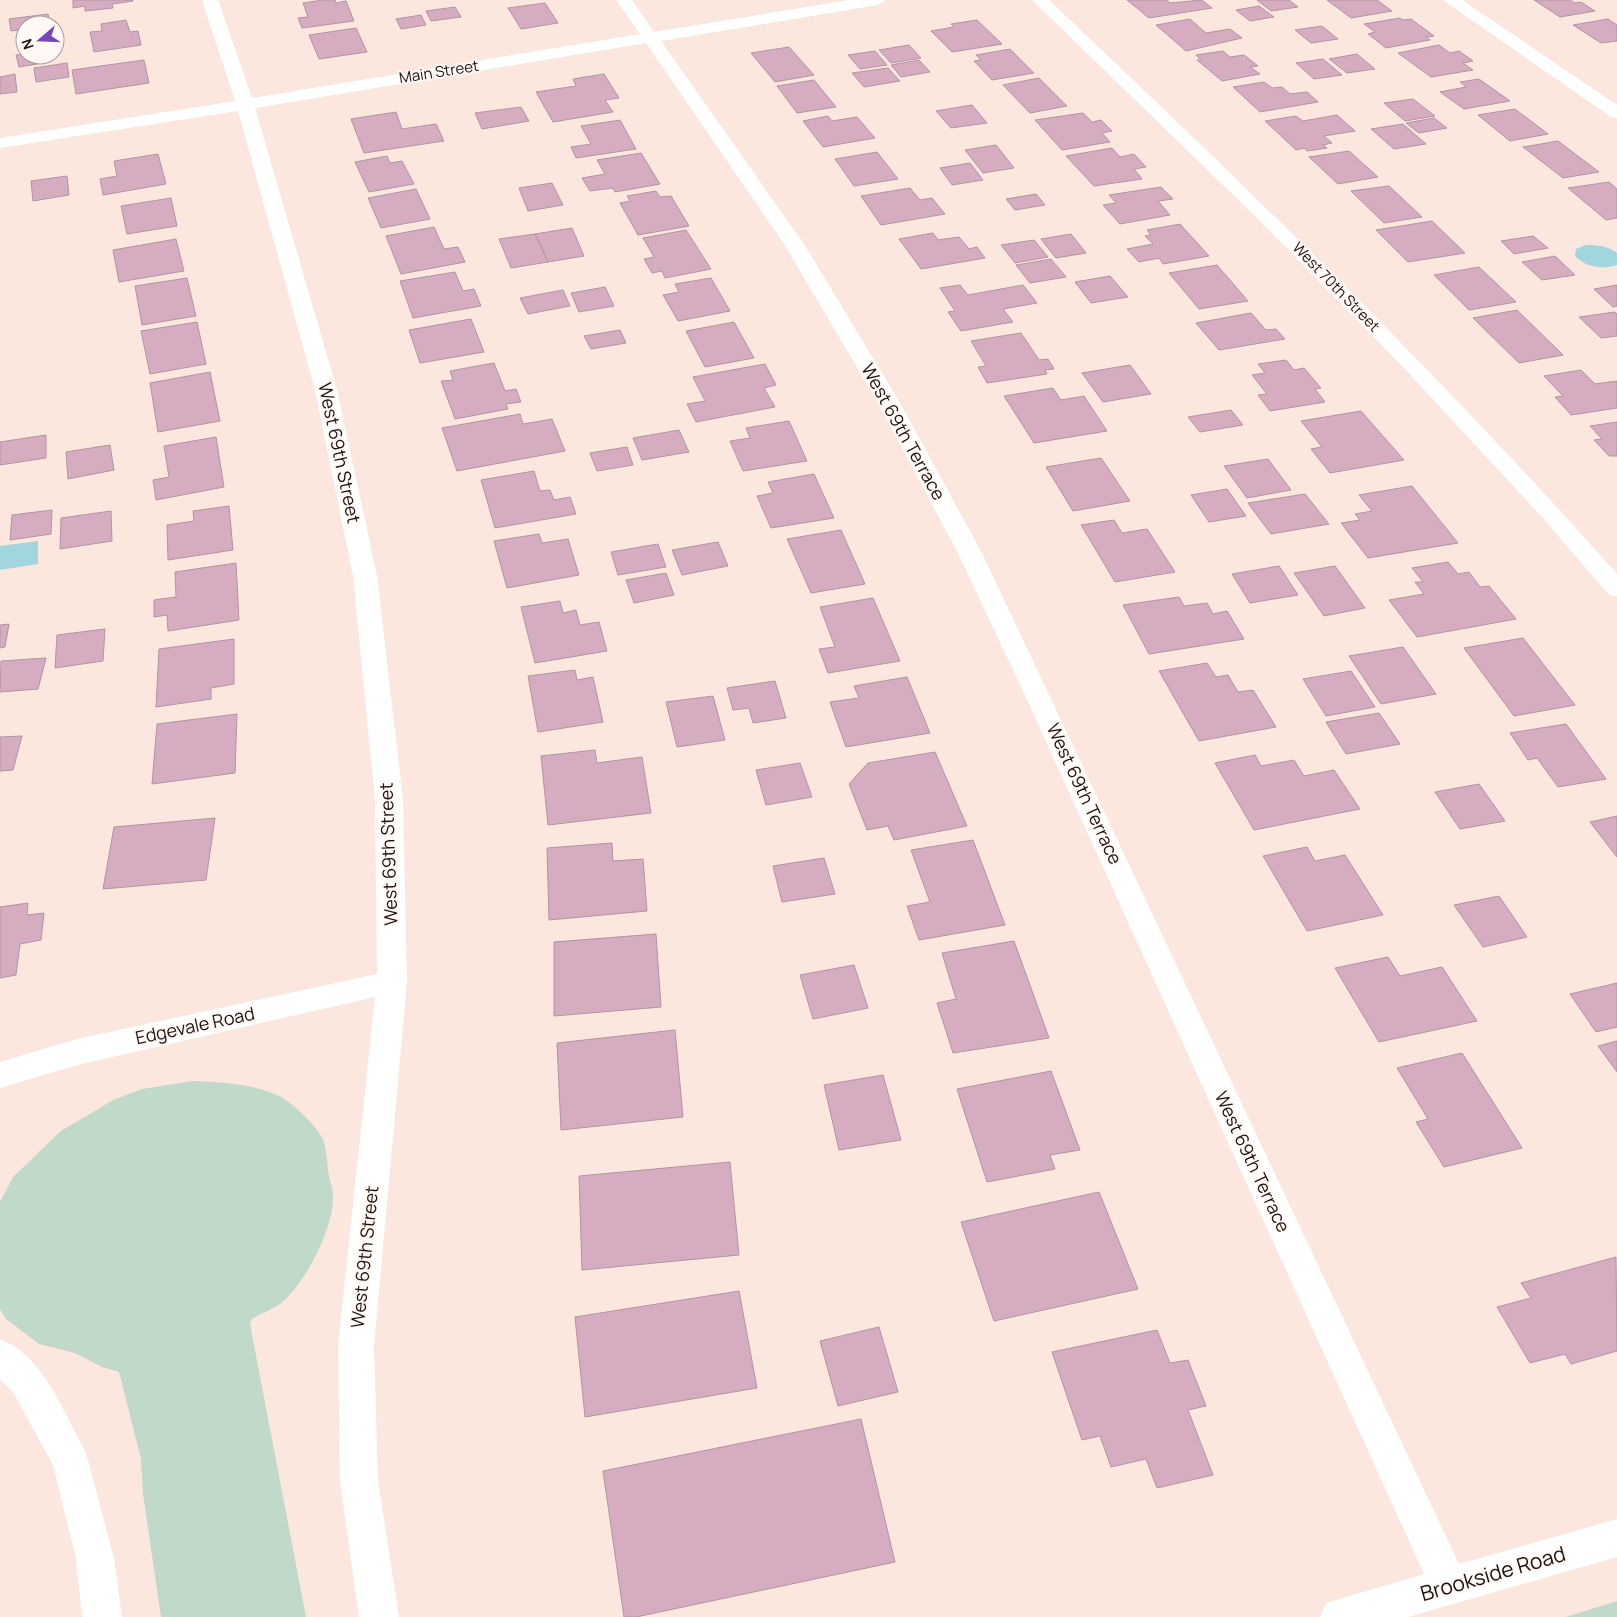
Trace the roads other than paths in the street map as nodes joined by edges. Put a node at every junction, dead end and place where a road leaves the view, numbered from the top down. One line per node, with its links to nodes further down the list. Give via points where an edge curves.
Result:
1 (210, 0): 7 (street, West 69th Street)
2 (624, 0): 6 (street, West 69th Terrace)
3 (878, 0): 6 (street, Main Street)
4 (1040, 0): 10 (street, West 70th Street, via 1285,234 1444,398)
5 (1451, 0): 8 (street)
6 (650, 38): 7 (street, Main Street); 15 (street, West 69th Terrace, via 794,244 888,401 970,552)
7 (245, 104): 9 (street, Main Street); 11 (street, West 69th Street, via 326,390 365,576 389,800)
8 (1617, 113)
9 (0, 143)
10 (1617, 589)
11 (392, 982): 12 (street, Edgevale Road, via 77,1052); 17 (street, West 69th Street, via 356,1346 359,1481)
12 (0, 1076)
13 (0, 1355): 16 (street, via 26,1380 70,1460 95,1559)
14 (1617, 1538): 15 (street, Brookside Road)
15 (1450, 1587): 18 (street, Brookside Road)
16 (102, 1617)
17 (379, 1617)
18 (1340, 1617)

